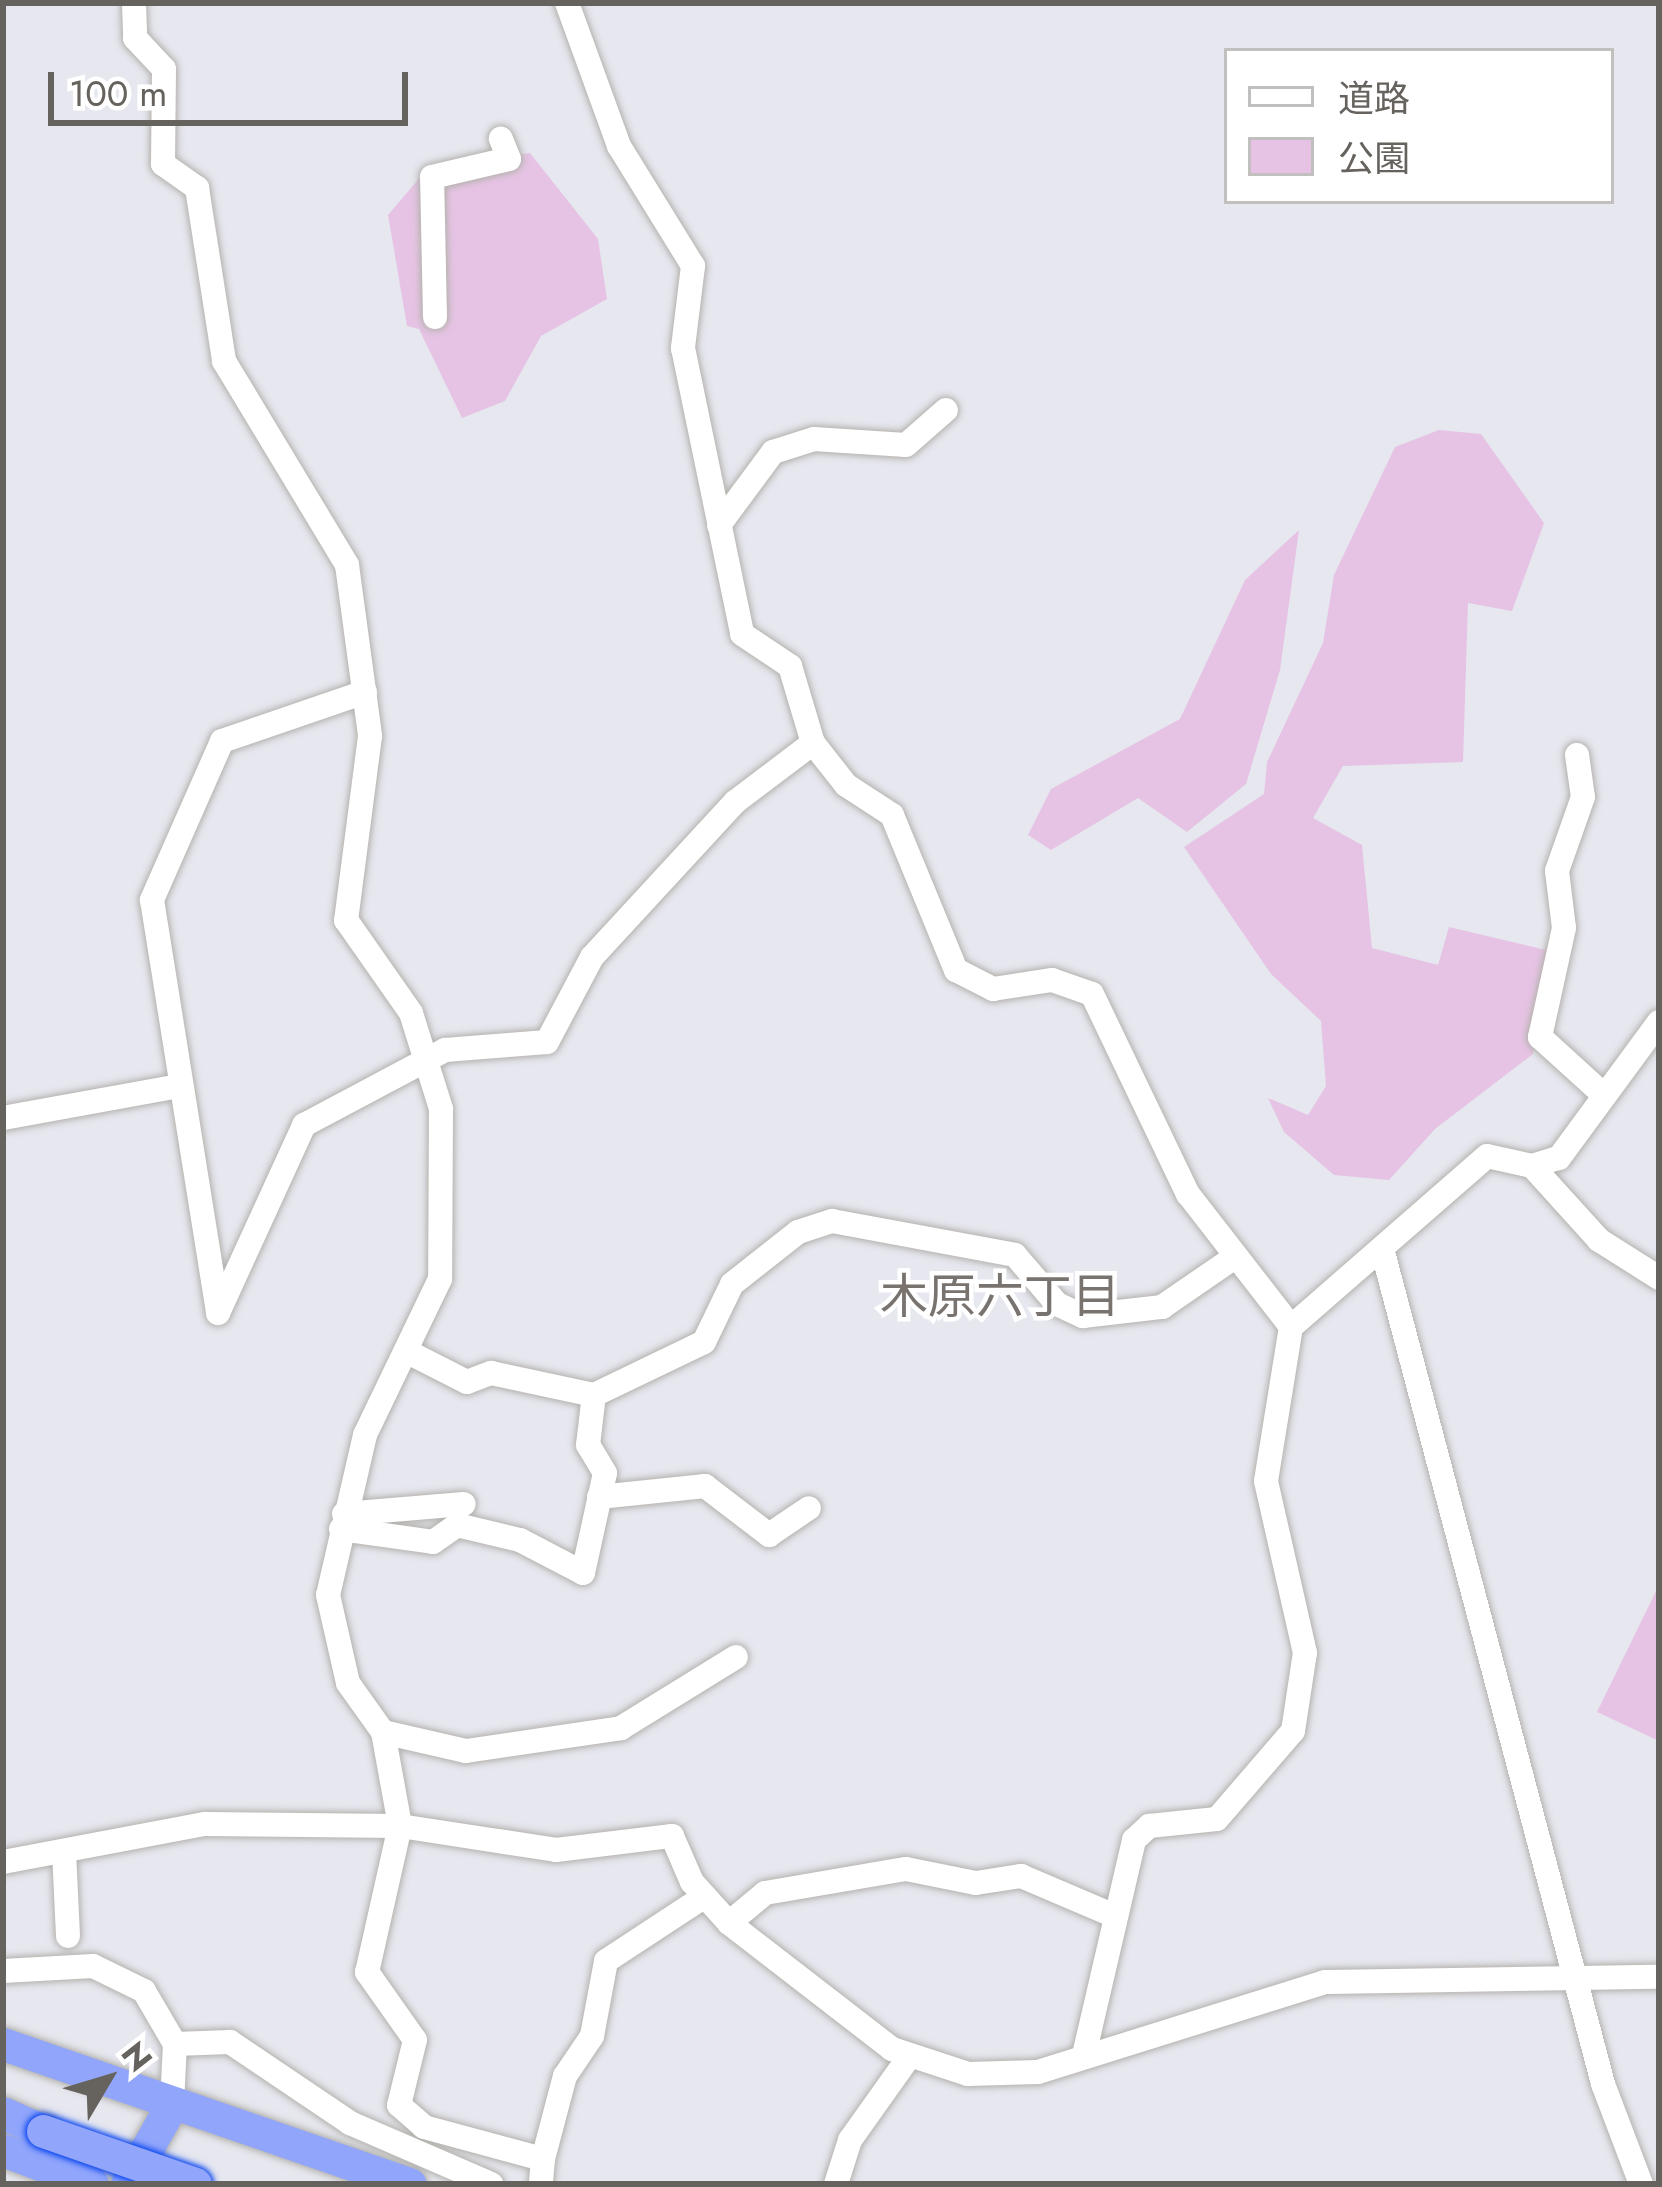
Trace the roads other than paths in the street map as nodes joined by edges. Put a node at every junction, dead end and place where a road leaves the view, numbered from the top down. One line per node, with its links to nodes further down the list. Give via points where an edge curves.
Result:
1 (134, 3): 7 (street, via 135,38 164,69 163,164 197,188 224,361 347,565)
2 (567, 3): 6 (street, via 619,146 693,266 683,348)
3 (501, 139): 4 (street, via 508,159 432,177)
4 (435, 317)
5 (946, 410): 6 (street, via 906,445 814,439 773,452)
6 (718, 527): 8 (street, via 742,634 790,666)
7 (365, 692): 11 (street, via 370,736 346,920 398,986); 12 (street, via 221,741 152,900)
8 (813, 743): 11 (street, via 735,802 592,957 547,1042); 17 (street, via 846,785 892,815 956,970 993,989 1052,980 1092,994 1138,1103)
9 (1577, 755): 13 (street, via 1583,797 1557,871 1564,928 1540,1037)
10 (1659, 1022): 13 (street)
11 (424, 1058): 12 (street, via 304,1125 218,1313); 20 (street, via 441,1109 441,1260)
12 (174, 1087): 14 (street)
13 (1604, 1095): 15 (street, via 1559,1157)
14 (3, 1118)
15 (1532, 1166): 16 (street, via 1487,1156); 18 (street, via 1599,1240)
16 (1384, 1256): 19 (street); 36 (street)
17 (1229, 1261): 19 (street); 21 (street, via 1162,1306 1083,1316 1015,1255 832,1221 798,1232 732,1284 704,1342)
18 (1659, 1278)
19 (1291, 1327): 32 (street, via 1266,1481 1305,1653 1293,1731 1217,1819 1149,1826 1134,1840)
20 (408, 1352): 21 (street, via 467,1382 491,1373); 25 (street, via 365,1435)
21 (594, 1395): 22 (street, via 588,1445 605,1473)
22 (599, 1497): 24 (street, via 705,1486 769,1535); 25 (street, via 584,1573 520,1540 457,1525 433,1542)
23 (464, 1504): 25 (street)
24 (809, 1508)
25 (343, 1521): 27 (street, via 328,1595 348,1683)
26 (736, 1657): 27 (street, via 621,1728 466,1750)
27 (383, 1732): 28 (street)
28 (400, 1826): 29 (street, via 205,1824); 31 (street, via 556,1850 673,1836); 45 (street, via 367,1972 415,2040 399,2105 424,2127)
29 (64, 1852): 30 (street); 34 (street)
30 (3, 1862)
31 (705, 1896): 33 (street); 45 (street, via 607,1961 592,2036 565,2076)
32 (1115, 1916): 33 (street, via 1021,1876 976,1883 906,1869 784,1887); 40 (street)
33 (729, 1923): 41 (street)
34 (68, 1936)
35 (3, 1971): 39 (street, via 121,1974)
36 (1575, 1975): 37 (street); 40 (street, via 1325,1982); 52 (street)
37 (1659, 1977)
38 (3, 2044): 42 (highway)
39 (176, 2044): 42 (street); 50 (street, via 230,2042 350,2123)
40 (1084, 2055): 41 (street, via 1038,2072 968,2074)
41 (909, 2057): 51 (street, via 850,2140)
42 (172, 2104): 47 (highway); 49 (highway)
43 (3, 2114): 44 (highway)
44 (26, 2148): 46 (highway); 48 (highway, bridge)
45 (542, 2172)
46 (92, 2184)
47 (127, 2184)
48 (195, 2184)
49 (410, 2184)
50 (491, 2184)
51 (836, 2184)
52 (1641, 2184)

